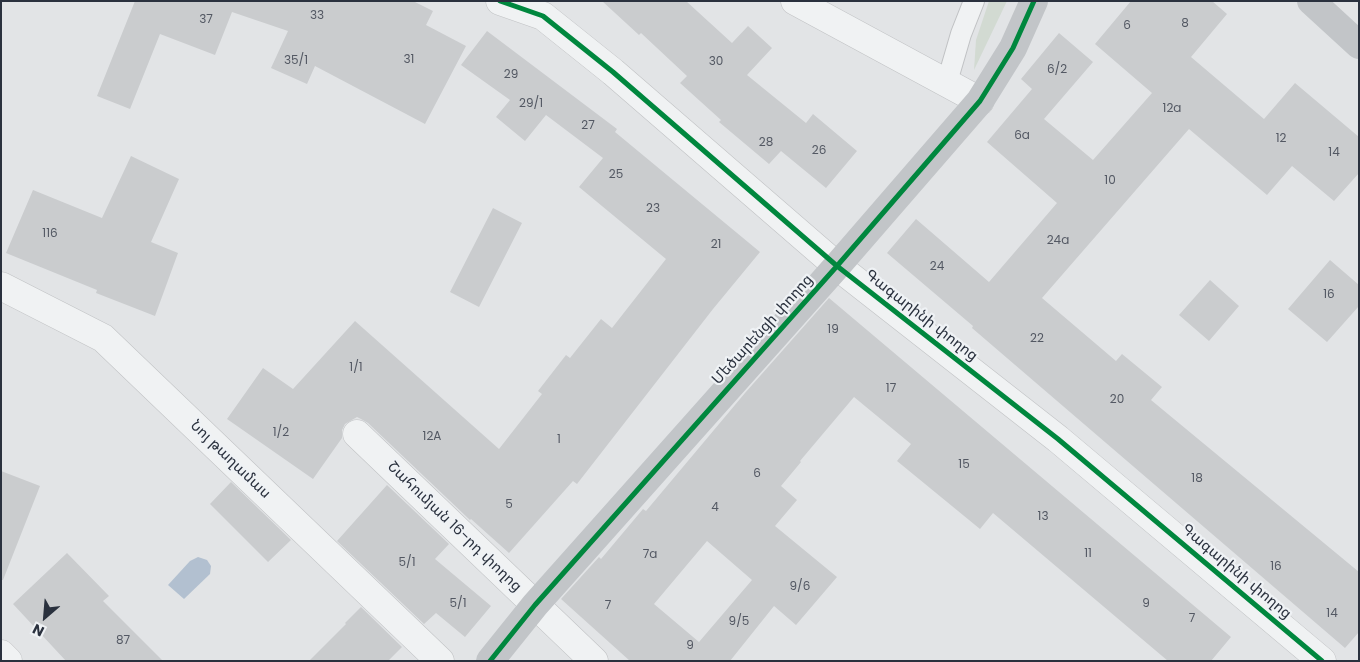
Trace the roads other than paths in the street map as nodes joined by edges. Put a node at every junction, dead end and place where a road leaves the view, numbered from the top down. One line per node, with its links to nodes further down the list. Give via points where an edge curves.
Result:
1 (500, 1): 9 (street, Գագարինի փողոց, via 543,16 613,72)
2 (795, 1): 7 (street)
3 (974, 1): 7 (lane)
4 (1034, 1): 8 (street, Մեծարենցի փողոց, via 1013,48)
5 (1311, 1): 6 (street)
6 (1359, 45)
7 (947, 82): 8 (street)
8 (980, 101): 9 (street, Մեծարենցի փողոց)
9 (837, 266): 12 (street, Մեծարենցի փողոց); 18 (street, Գագարինի փողոց, via 1058,439)
10 (1, 286): 15 (street, Նոյ թաղամաս, via 103,338)
11 (357, 434): 12 (street, Շահումյան 16-րդ փողոց)
12 (535, 605): 16 (street, Մեծարենցի փողոց); 17 (street, Շահումյան 16-րդ փողոց)
13 (1, 654): 14 (street)
14 (8, 661)
15 (440, 661)
16 (490, 661)
17 (594, 661)
18 (1322, 661)

